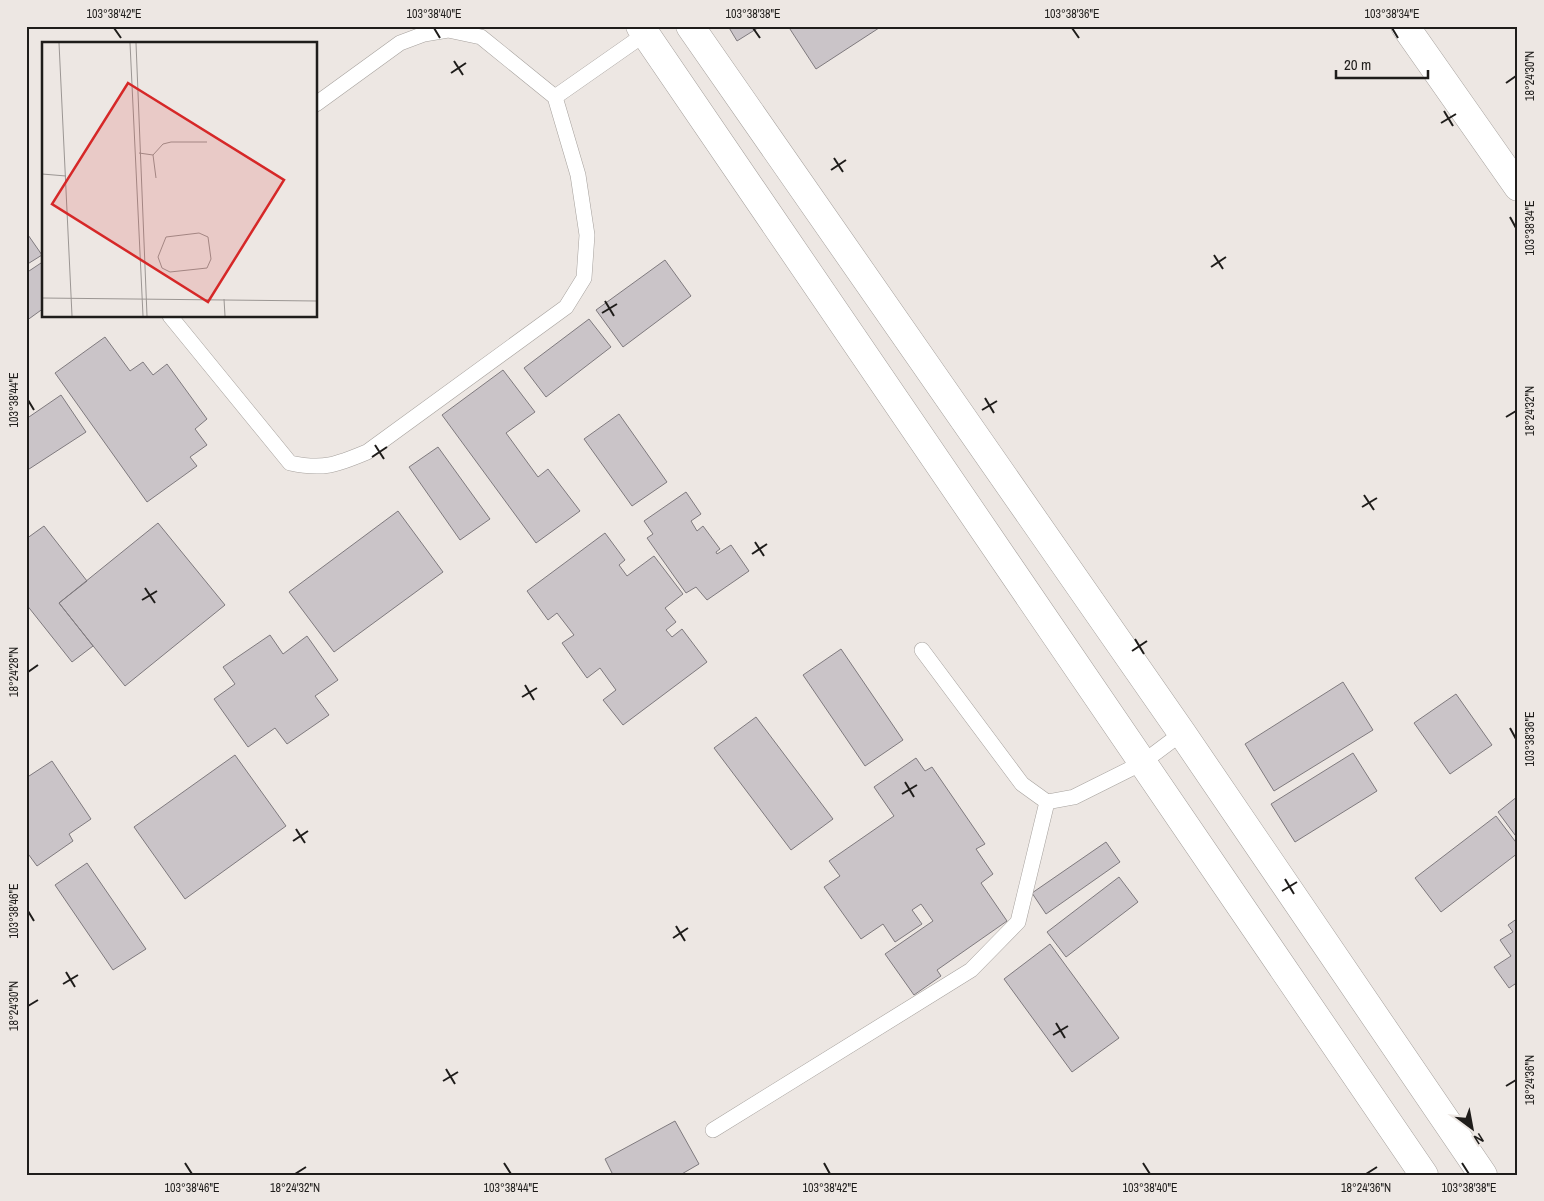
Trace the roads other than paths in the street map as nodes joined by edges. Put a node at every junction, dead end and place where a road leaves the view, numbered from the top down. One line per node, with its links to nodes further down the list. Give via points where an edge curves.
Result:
1 (690, 26): 9 (street)
2 (1405, 26): 6 (street)
3 (642, 30): 4 (lane); 10 (street)
4 (555, 97): 5 (lane, via 481,37 448,30 400,43); 7 (lane, via 578,175 587,235 584,278 566,307 367,452 328,466 290,463)
5 (318, 103)
6 (1518, 187)
7 (172, 318)
8 (922, 650): 11 (lane, via 1022,784)
9 (1182, 734): 10 (lane); 14 (street)
10 (1142, 763): 11 (lane, via 1074,797); 13 (street)
11 (1047, 802): 12 (lane, via 1018,922 972,970)
12 (713, 1130)
13 (1424, 1175)
14 (1483, 1175)

